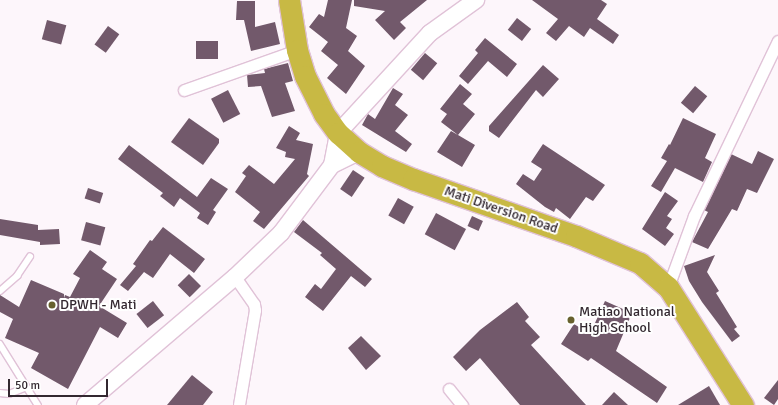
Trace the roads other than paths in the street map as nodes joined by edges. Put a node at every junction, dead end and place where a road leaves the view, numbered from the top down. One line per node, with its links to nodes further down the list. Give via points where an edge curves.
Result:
1 (289, 0): 4 (highway, Mati Diversion Road)
2 (476, 0): 6 (street, via 425,38)
3 (778, 40): 11 (street, via 694,216)
4 (297, 50): 5 (street); 6 (highway, Mati Diversion Road, via 315,97)
5 (184, 90)
6 (338, 133): 7 (highway, Mati Diversion Road); 8 (street)
7 (359, 152): 8 (street); 11 (highway, Mati Diversion Road, via 382,166 444,191 617,252 640,263)
8 (332, 165): 10 (street, via 281,233)
9 (30, 258): 12 (lane, via 17,276)
10 (235, 277): 18 (street); 19 (street, via 254,304 255,310)
11 (668, 286): 21 (highway, Mati Diversion Road)
12 (0, 291)
13 (0, 344): 14 (lane)
14 (27, 387): 16 (lane, via 9,394); 17 (lane)
15 (449, 389): 20 (street)
16 (0, 393)
17 (38, 405)
18 (85, 405)
19 (239, 405)
20 (462, 405)
21 (743, 405)

